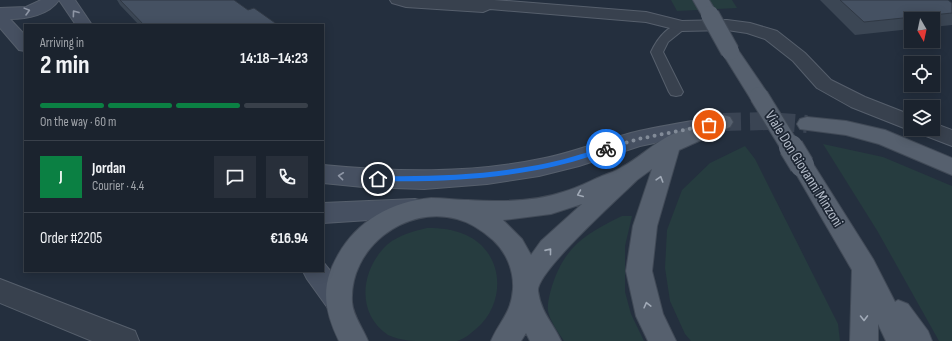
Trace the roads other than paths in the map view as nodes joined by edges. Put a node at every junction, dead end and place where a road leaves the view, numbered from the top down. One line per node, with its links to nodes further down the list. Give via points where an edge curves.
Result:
1 (51, 0): 7 (main road, one-way to 1, via 27,12)
2 (67, 0): 9 (main road, one-way to 2)
3 (398, 0): 6 (street, via 474,8)
4 (466, 0): 6 (street)
5 (701, 0): 24 (main road, Viale Don Giovanni Minzoni, bridge)
6 (500, 6): 10 (street, via 646,17)
7 (0, 13)
8 (0, 17): 11 (main road)
9 (83, 24)
10 (682, 26): 12 (lane, via 663,40 658,52); 13 (street, via 727,25 750,28 771,35 799,57 824,84 858,102)
11 (24, 45)
12 (676, 92)
13 (904, 120)
14 (807, 124): 18 (main road, via 846,128 885,138)
15 (940, 134): 16 (street)
16 (952, 138)
17 (670, 145): 19 (main road, one-way to 19, via 723,122 638,139 538,168 487,175 424,180); 20 (main road); 33 (main road, one-way to 17, via 650,316 639,272 645,226)
18 (952, 167)
19 (324, 174)
20 (629, 174): 22 (main road, one-way to 22, via 562,202 517,209); 26 (main road, one-way to 20, via 550,248)
21 (428, 207): 22 (main road); 23 (main road); 28 (main road, via 390,219 372,230 358,244 346,262 340,281)
22 (457, 209): 26 (main road, via 482,218 504,234 519,256)
23 (324, 213)
24 (864, 266): 34 (main road, one-way to 34); 35 (main road, Viale Don Giovanni Minzoni); 36 (main road)
25 (317, 272): 28 (main road)
26 (526, 286): 31 (main road, via 524,303 517,323); 32 (main road, via 530,314 537,330)
27 (0, 292): 29 (street)
28 (339, 302): 30 (main road, via 343,322)
29 (125, 341)
30 (354, 341)
31 (505, 341)
32 (547, 341)
33 (662, 341)
34 (864, 341)
35 (900, 341)
36 (918, 341)

